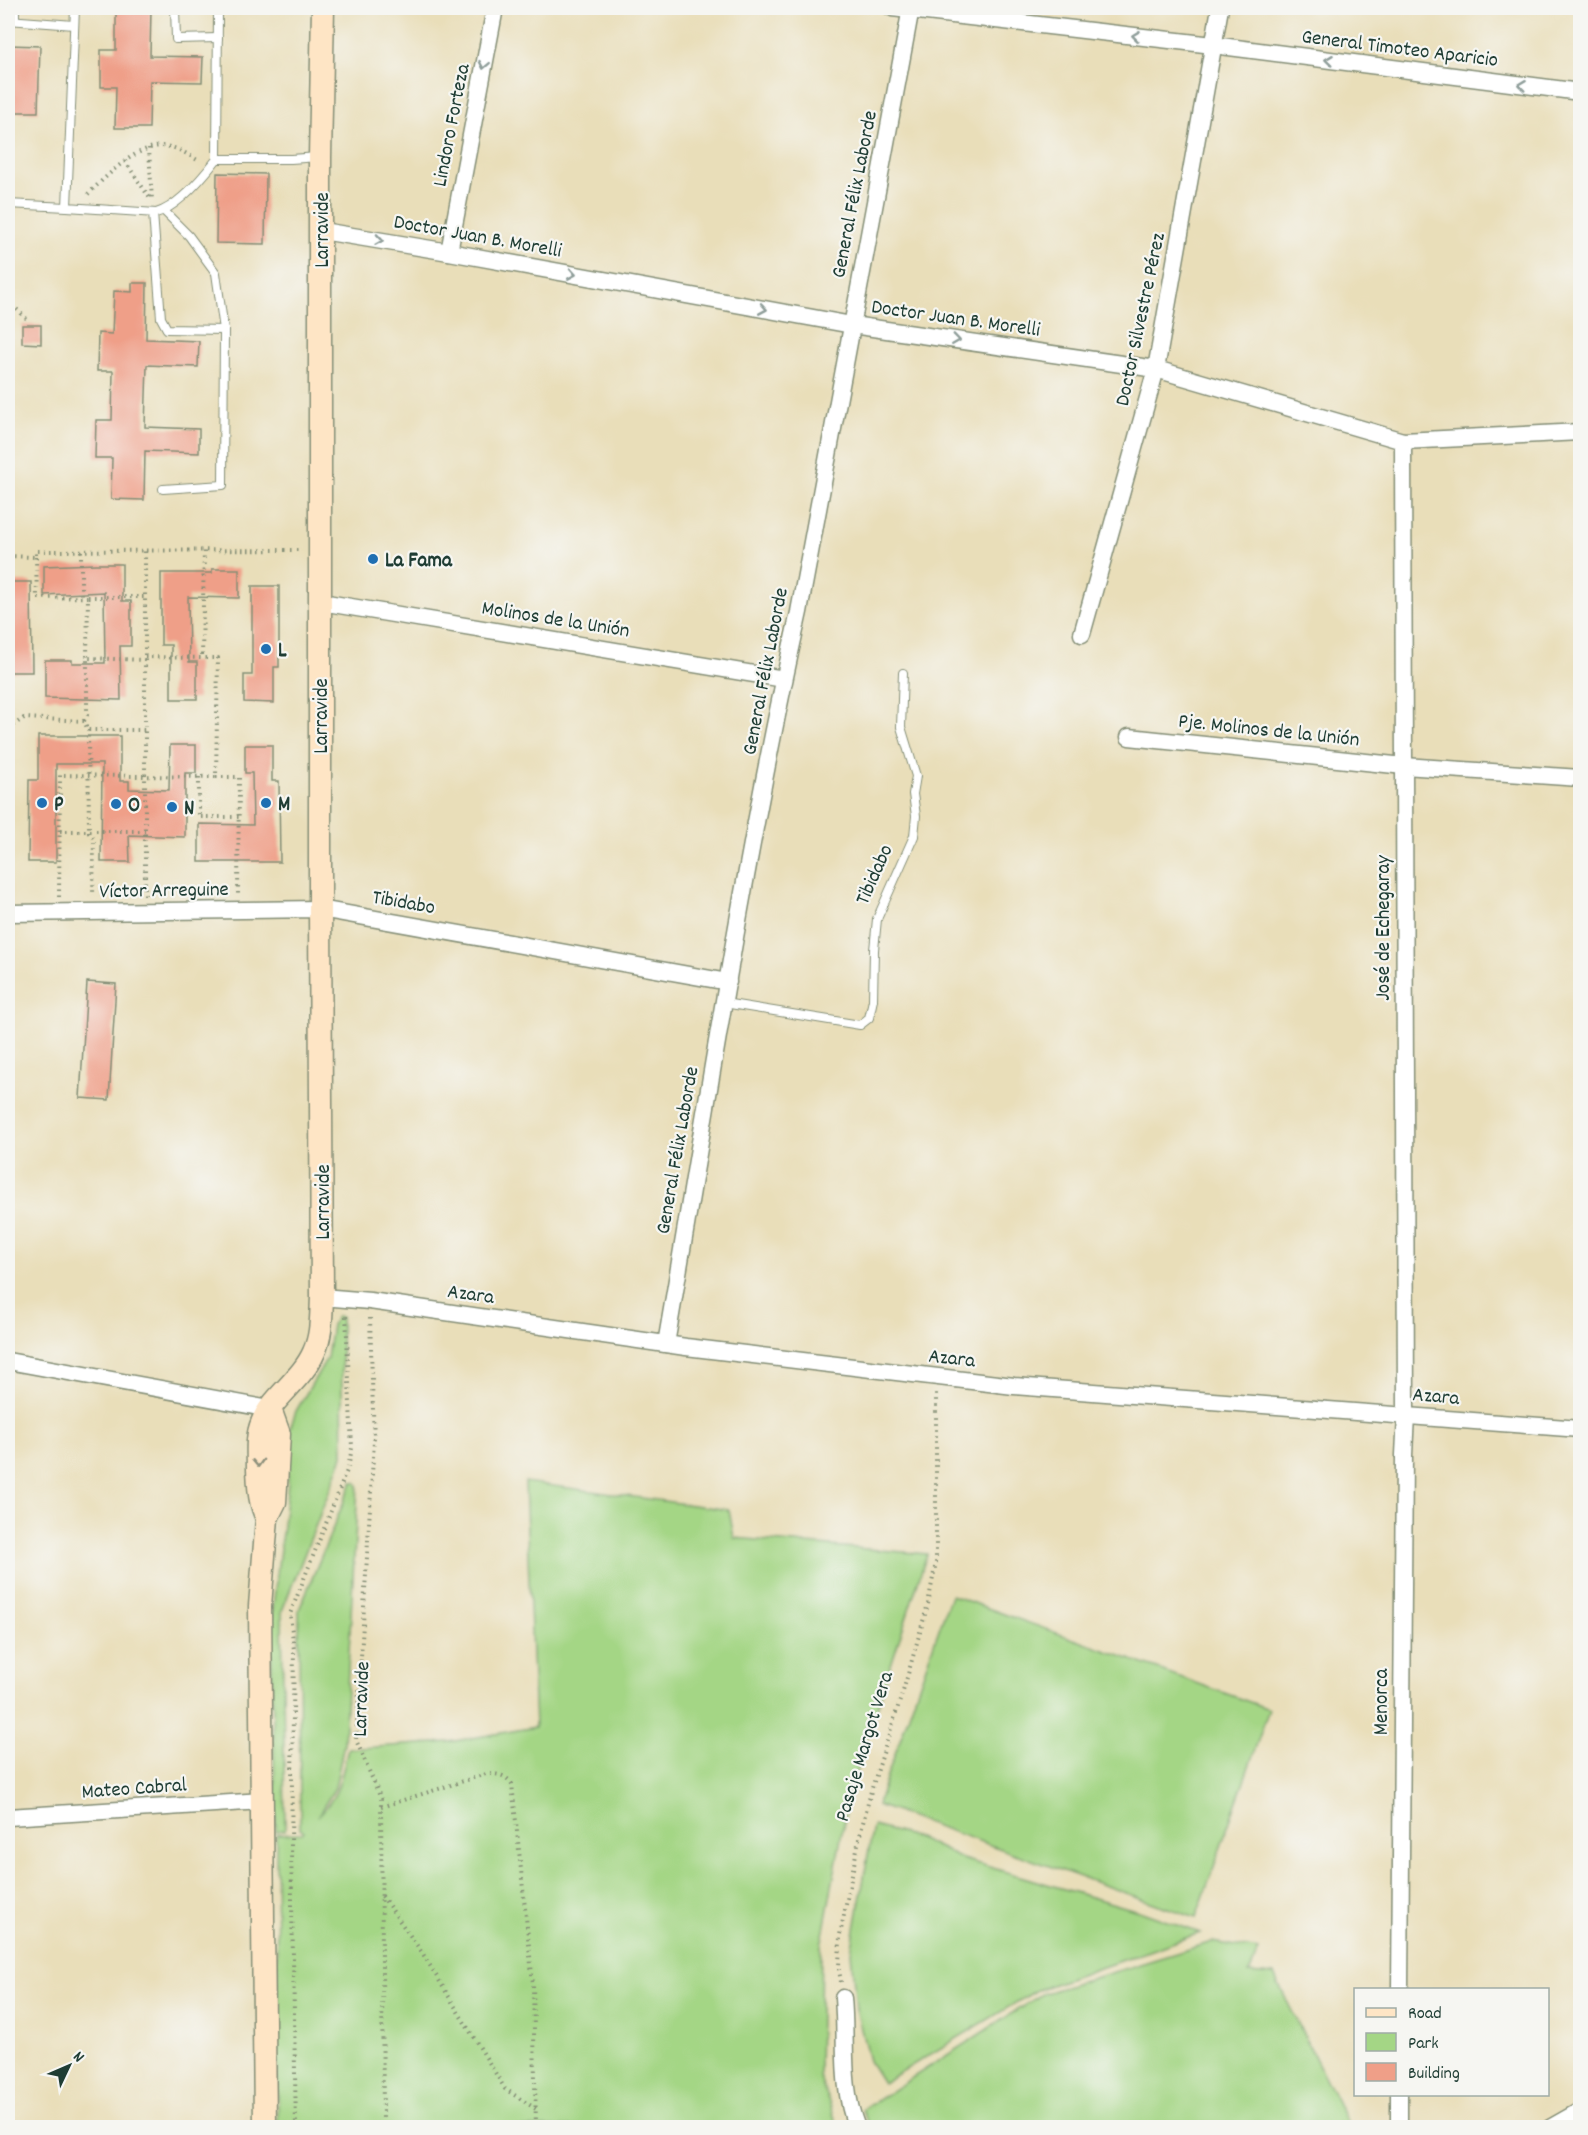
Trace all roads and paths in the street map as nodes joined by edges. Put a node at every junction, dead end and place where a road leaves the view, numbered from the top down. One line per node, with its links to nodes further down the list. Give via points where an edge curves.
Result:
1 (15, 8): 10 (lane)
2 (75, 8): 11 (lane)
3 (175, 8): 12 (lane, via 176,39)
4 (219, 8): 12 (lane)
5 (323, 8): 16 (street, Larravide)
6 (495, 8): 26 (street, Lindoro Forteza, one-way to 26)
7 (892, 8): 9 (street, General Timoteo Aparicio)
8 (1220, 8): 13 (street, Doctor Silvestre Pérez)
9 (910, 9): 13 (street, General Timoteo Aparicio, one-way to 9); 29 (street, General Félix Laborde)
10 (11, 20): 11 (lane)
11 (74, 25): 21 (lane)
12 (218, 38): 19 (lane)
13 (1213, 45): 14 (street, General Timoteo Aparicio, one-way to 13); 31 (street, Doctor Silvestre Pérez)
14 (1581, 92)
15 (149, 148): 18 (path); 18 (path, via 152,202); 19 (path, via 171,147)
16 (320, 157): 19 (lane); 25 (street, Larravide)
17 (8, 158): 20 (lane)
18 (125, 161): 21 (path)
19 (214, 163): 22 (lane)
20 (8, 204): 21 (lane); 24 (lane)
21 (71, 207): 23 (lane)
22 (164, 211): 23 (lane); 30 (lane, via 189,236 216,273)
23 (153, 213): 30 (lane, via 161,318 167,329)
24 (8, 214)
25 (322, 231): 26 (street, Doctor Juan B. Morelli, one-way to 26); 38 (street, Larravide)
26 (449, 252): 29 (street, Doctor Juan B. Morelli, one-way to 29)
27 (8, 301): 28 (path)
28 (29, 321)
29 (852, 325): 31 (street, Doctor Juan B. Morelli, one-way to 31); 50 (street, General Félix Laborde)
30 (224, 330): 34 (lane, via 224,485)
31 (1156, 369): 33 (street, Doctor Juan B. Morelli); 45 (street, Doctor Silvestre Pérez)
32 (1581, 432): 33 (street, Doctor Juan B. Morelli)
33 (1403, 441): 56 (street, José de Echegaray)
34 (163, 489)
35 (204, 550): 37 (path); 38 (path); 48 (path)
36 (81, 551): 37 (path); 40 (path, via 36,551); 41 (path)
37 (145, 551): 43 (path)
38 (320, 552): 44 (street, Larravide)
39 (8, 556): 40 (path)
40 (36, 557): 41 (path, via 37,598)
41 (81, 597): 42 (path)
42 (88, 597): 43 (path); 46 (path)
43 (145, 597): 47 (path)
44 (321, 602): 50 (street, Molinos de la Unión); 66 (street, Larravide)
45 (1082, 634)
46 (87, 658): 47 (path); 51 (path)
47 (145, 658): 48 (path); 54 (path)
48 (202, 658): 60 (path, via 218,658)
49 (903, 673): 73 (lane, Tibidabo, via 901,727 916,776 916,816 914,836 877,919 869,1018 860,1025)
50 (784, 679): 72 (street, General Félix Laborde)
51 (84, 721): 52 (path, via 24,718); 53 (path)
52 (8, 729)
53 (88, 730): 54 (path); 57 (path)
54 (145, 730): 58 (path)
55 (1129, 737): 56 (street, Pje. Molinos de la Unión)
56 (1404, 766): 61 (street); 81 (street, José de Echegaray)
57 (89, 775): 58 (path); 63 (path, via 60,775); 64 (path)
58 (145, 776): 59 (path); 65 (path)
59 (199, 777): 60 (path); 62 (path, via 199,817)
60 (216, 777): 62 (path, via 239,777)
61 (1581, 778)
62 (238, 817): 67 (path)
63 (60, 831): 64 (path); 69 (path)
64 (90, 831): 65 (path); 70 (path, via 94,839)
65 (145, 831): 68 (path)
66 (320, 909): 67 (street, Víctor Arreguine); 72 (street, Tibidabo); 74 (street, Larravide)
67 (237, 910): 68 (street, Víctor Arreguine)
68 (145, 911): 70 (street, Víctor Arreguine)
69 (58, 912): 70 (street, Víctor Arreguine); 71 (street, Víctor Arreguine)
70 (92, 912)
71 (8, 913)
72 (728, 982): 73 (street, General Félix Laborde)
73 (724, 1003): 77 (street, General Félix Laborde)
74 (322, 1297): 75 (street, Azara); 80 (street, Larravide, via 315,1350 299,1377)
75 (345, 1299): 76 (street, Azara); 93 (path, via 352,1448 348,1468 290,1614 294,1650 291,1845)
76 (370, 1301): 77 (street, Azara); 84 (path, Larravide, via 374,1441 356,1740 380,1794)
77 (666, 1344): 79 (street, Azara)
78 (8, 1362): 80 (street)
79 (935, 1378): 81 (street, Azara); 88 (path, Pasaje Margot Vera, via 936,1562 928,1604 871,1791 847,1892 840,1935)
80 (270, 1409): 83 (street, Larravide, via 262,1421 257,1450 260,1505 267,1518 260,1606)
81 (1406, 1415): 82 (street, Azara); 87 (street, Menorca)
82 (1581, 1429)
83 (262, 1801): 85 (street, Mateo Cabral); 92 (street, Larravide)
84 (381, 1807): 86 (path, Larravide); 90 (path, via 486,1774 500,1774 512,1784 533,1984)
85 (8, 1817)
86 (381, 1895): 90 (path, via 423,1954 506,2089); 94 (path, Larravide)
87 (1400, 1988)
88 (843, 1998): 96 (street, via 844,2064)
89 (1399, 2096): 97 (street)
90 (536, 2109): 95 (path)
91 (1581, 2111): 98 (street)
92 (265, 2127)
93 (296, 2127)
94 (383, 2127)
95 (536, 2127)
96 (857, 2127)
97 (1399, 2127)
98 (1550, 2127)

